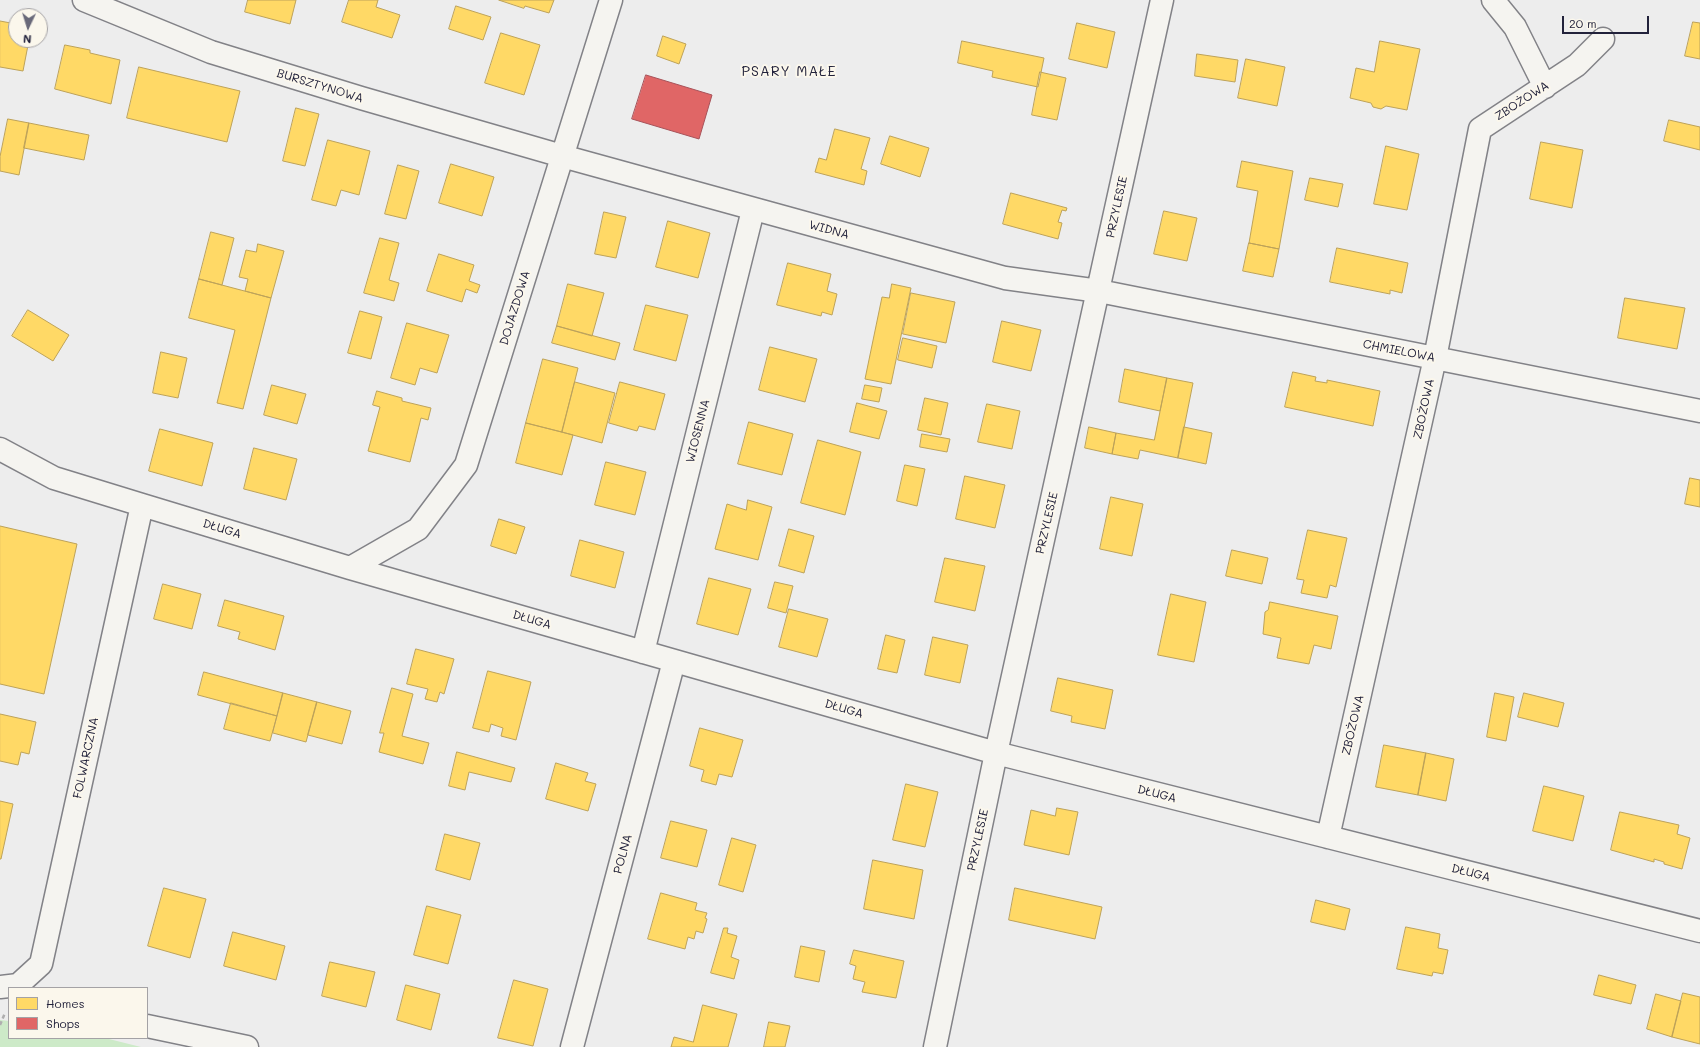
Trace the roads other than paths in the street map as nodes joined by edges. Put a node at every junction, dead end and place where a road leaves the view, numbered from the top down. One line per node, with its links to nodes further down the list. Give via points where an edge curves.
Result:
1 (84, 0): 7 (street, BURSZTYNOWA, via 211,52)
2 (611, 0): 7 (street, DOJAZDOWA)
3 (1162, 0): 9 (street, PRZYLESIE)
4 (1493, 0): 6 (street, via 1515,27)
5 (1603, 39): 6 (street, ZBOŻOWA, via 1577,65)
6 (1545, 87): 10 (street, ZBOŻOWA, via 1480,129)
7 (562, 156): 8 (street, WIDNA); 14 (street, DOJAZDOWA, via 466,465 418,529)
8 (753, 210): 9 (street, WIDNA, via 1005,278); 15 (street, WIOSENNA)
9 (1099, 291): 10 (street, CHMIELOWA); 17 (street, PRZYLESIE)
10 (1435, 358): 11 (street, CHMIELOWA); 18 (street, ZBOŻOWA)
11 (1700, 411)
12 (0, 449): 13 (street, DŁUGA, via 54,478)
13 (142, 505): 14 (street, DŁUGA); 20 (street, FOLWARCZNA, via 41,964)
14 (350, 568): 15 (street, DŁUGA)
15 (643, 652): 16 (street, DŁUGA)
16 (674, 661): 17 (street, DŁUGA); 23 (street, POLNA)
17 (996, 753): 18 (street, DŁUGA); 24 (street, PRZYLESIE)
18 (1328, 837): 19 (street, DŁUGA)
19 (1700, 931)
20 (15, 987)
21 (148, 1026): 22 (street)
22 (247, 1047)
23 (572, 1047)
24 (935, 1047)

